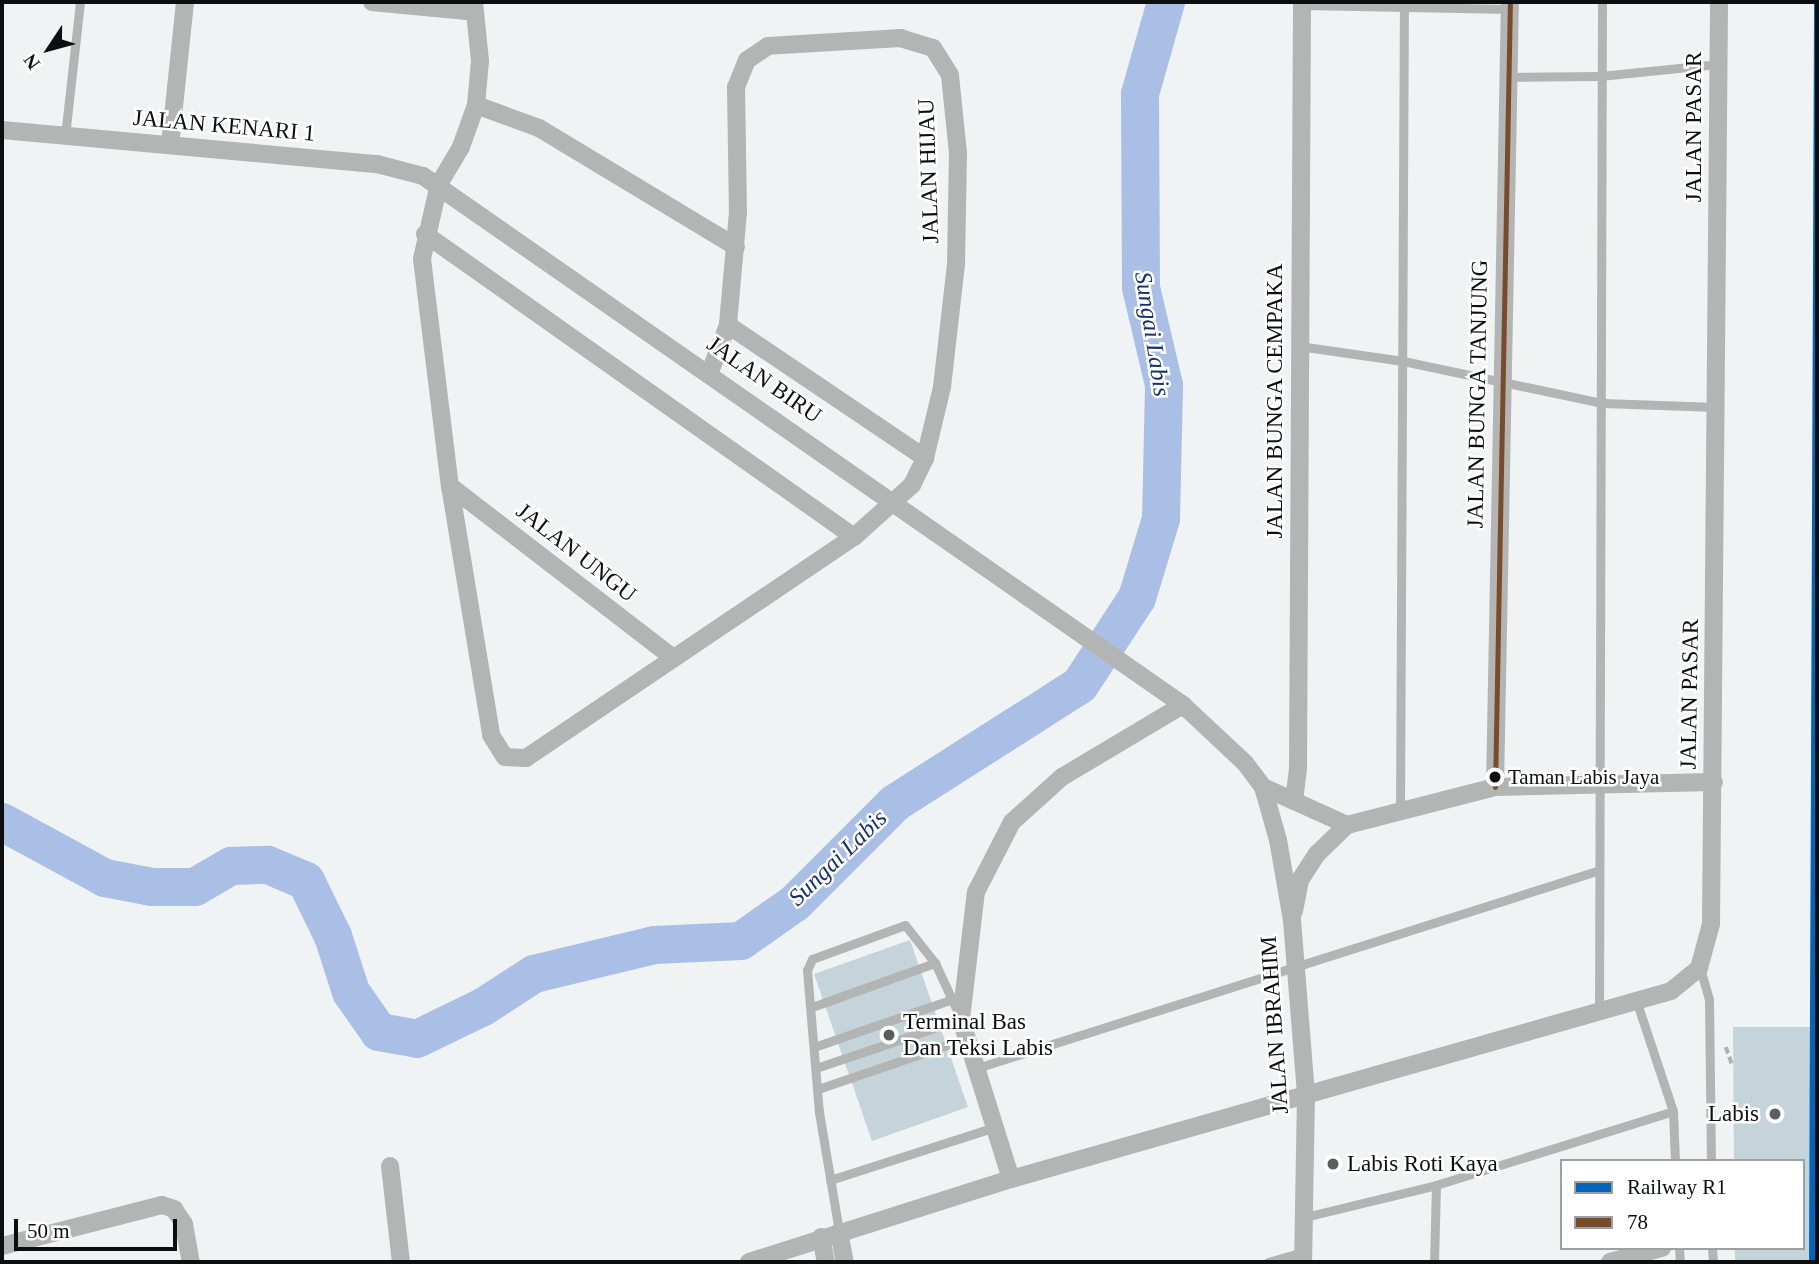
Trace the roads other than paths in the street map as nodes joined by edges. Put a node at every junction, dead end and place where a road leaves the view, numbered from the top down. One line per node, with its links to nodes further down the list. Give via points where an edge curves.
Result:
1 (80, 2): 15 (lane)
2 (185, 2): 16 (street)
3 (372, 2): 9 (street)
4 (1602, 2): 11 (lane)
5 (1719, 2): 10 (street, JALAN PASAR)
6 (1302, 3): 8 (lane); 21 (street, JALAN BUNGA CEMPAKA)
7 (1510, 5): 8 (lane); 12 (street, JALAN BUNGA TANJUNG)
8 (1404, 6): 22 (lane, via 1400,149)
9 (474, 7): 13 (street, via 480,61)
10 (1719, 64): 11 (lane); 26 (street, JALAN PASAR)
11 (1600, 76): 12 (lane); 25 (lane)
12 (1509, 77): 24 (street, JALAN BUNGA TANJUNG)
13 (476, 105): 17 (street, via 461,147); 19 (street, via 539,128)
14 (2, 130): 15 (street, JALAN KENARI 1)
15 (65, 136): 16 (street, JALAN KENARI 1)
16 (170, 145): 17 (street, JALAN KENARI 1, via 377,164)
17 (439, 184): 18 (street); 23 (street, JALAN BIRU)
18 (425, 234): 28 (street, via 422,259 431,351); 30 (street)
19 (736, 247): 20 (street, JALAN HIJAU); 27 (street, JALAN HIJAU, via 736,87 747,60 768,46 901,38 933,48 950,75 958,153 957,251 948,350)
20 (728, 325): 23 (street, JALAN HIJAU); 27 (street)
21 (1299, 346): 22 (lane); 37 (street, JALAN BUNGA CEMPAKA, via 1298,768)
22 (1403, 361): 24 (lane); 38 (lane)
23 (710, 372): 29 (street, JALAN BIRU)
24 (1503, 380): 25 (lane); 36 (street, JALAN BUNGA TANJUNG)
25 (1603, 403): 26 (lane); 34 (lane)
26 (1717, 407): 33 (street, JALAN PASAR)
27 (925, 458): 29 (street, JALAN HIJAU)
28 (450, 486): 31 (street, JALAN UNGU); 31 (street, JALAN HIJAU, via 491,735 505,757 526,758)
29 (896, 504): 30 (street, JALAN HIJAU); 32 (street, JALAN BIRU)
30 (854, 537): 31 (street, JALAN HIJAU)
31 (673, 658)
32 (1183, 705): 35 (street, via 1245,763); 49 (street, via 1062,777 1012,822 976,892)
33 (1714, 782): 34 (street); 43 (street, JALAN PASAR, via 1711,924)
34 (1597, 783): 36 (street); 40 (lane)
35 (1263, 787): 37 (street); 41 (street, JALAN IBRAHIM)
36 (1494, 787): 38 (street)
37 (1294, 801): 39 (street)
38 (1400, 810): 39 (street)
39 (1348, 825): 41 (street, via 1317,855 1300,880)
40 (1597, 871): 44 (lane); 48 (lane)
41 (1292, 920): 44 (street, JALAN IBRAHIM)
42 (935, 963): 45 (lane); 47 (lane); 47 (lane, via 905,925 812,959 807,970)
43 (1699, 968): 46 (street, via 1671,991); 59 (lane, via 1709,999)
44 (1296, 970): 53 (lane); 55 (street, JALAN IBRAHIM)
45 (953, 999): 49 (lane); 51 (lane)
46 (1636, 1000): 48 (street); 56 (lane)
47 (812, 1007): 51 (lane)
48 (1598, 1010): 55 (street)
49 (961, 1019): 50 (street); 52 (lane)
50 (967, 1038): 53 (street); 54 (lane)
51 (814, 1047): 52 (lane)
52 (816, 1068): 54 (lane)
53 (977, 1068): 57 (street)
54 (818, 1089): 62 (lane)
55 (1306, 1095): 61 (street); 64 (street, JALAN IBRAHIM)
56 (1673, 1111): 58 (lane); 63 (lane)
57 (995, 1127): 61 (street); 62 (lane)
58 (1675, 1159)
59 (1711, 1159)
60 (390, 1166): 71 (street)
61 (1011, 1179): 65 (street)
62 (830, 1180): 65 (lane)
63 (1436, 1185): 64 (lane); 76 (lane)
64 (1305, 1217): 69 (street, JALAN IBRAHIM)
65 (839, 1232): 66 (street); 74 (street)
66 (821, 1237): 72 (street); 73 (street)
67 (2, 1246): 70 (street, via 162,1205 174,1209 184,1224)
68 (1655, 1250): 77 (street)
69 (1303, 1257): 75 (lane)
70 (191, 1262)
71 (401, 1262)
72 (749, 1262)
73 (826, 1262)
74 (845, 1262)
75 (1268, 1262)
76 (1434, 1262)
77 (1610, 1262)

